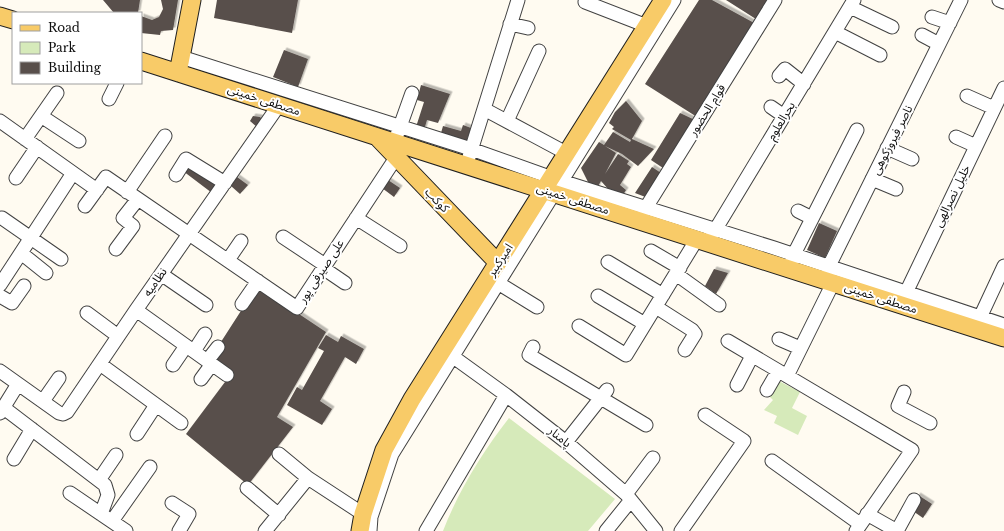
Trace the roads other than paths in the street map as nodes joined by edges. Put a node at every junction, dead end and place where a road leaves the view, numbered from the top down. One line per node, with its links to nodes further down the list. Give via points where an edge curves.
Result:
1 (192, 0): 24 (main road)
2 (518, 0): 14 (street)
3 (665, 0): 15 (main road, امیرکبیر); 59 (street)
4 (775, 0): 65 (street, قوام الحضور)
5 (961, 0): 13 (street, ناصر فیروزکوهی)
6 (999, 0): 8 (street)
7 (585, 2): 15 (street)
8 (1004, 2)
9 (852, 4): 16 (street); 18 (street, بحرالعلوم)
10 (0, 16): 12 (main road)
11 (932, 17): 13 (street)
12 (12, 20)
13 (950, 23): 20 (street, ناصر فیروزکوهی)
14 (510, 24): 17 (street); 36 (street)
15 (647, 26): 51 (main road, امیرکبیر)
16 (892, 27)
17 (528, 28)
18 (835, 32): 22 (street); 27 (street, بحرالعلوم)
19 (922, 35): 20 (street)
20 (939, 44): 50 (street, ناصر فیروزکوهی)
21 (540, 51): 39 (street)
22 (880, 55)
23 (142, 61): 24 (main road, مصطفی خمینی)
24 (180, 65): 33 (main road, مصطفی خمینی); 47 (street)
25 (779, 76): 27 (street, via 785,69)
26 (116, 84): 32 (street)
27 (804, 84): 38 (street, بحرالعلوم)
28 (1004, 88): 35 (street, خلیل نصرالهی)
29 (57, 93): 37 (street)
30 (412, 93): 47 (street, علی صیرفی پور)
31 (967, 96): 35 (street)
32 (109, 99)
33 (280, 105): 43 (main road, مصطفی خمینی); 58 (street, نظامیه)
34 (771, 107): 38 (street)
35 (994, 108): 48 (street, خلیل نصرالهی)
36 (484, 109): 39 (street); 52 (street)
37 (41, 116): 45 (street); 46 (street)
38 (784, 116): 71 (street, بحرالعلوم)
39 (507, 121): 51 (street)
40 (0, 122): 45 (street)
41 (857, 130): 68 (street)
42 (165, 136): 62 (street)
43 (377, 136): 47 (main road, کوکب)
44 (956, 137): 48 (street)
45 (25, 139): 49 (street)
46 (78, 141)
47 (399, 143): 52 (main road, مصطفی خمینی); 67 (street, علی صیرفی پور); 82 (main road, کوکب)
48 (976, 146): 98 (street, خلیل نصرالهی)
49 (37, 147): 54 (street); 56 (street)
50 (887, 148): 53 (street); 57 (street, ناصر فیروزکوهی)
51 (568, 154): 59 (main road, امیرکبیر)
52 (469, 157): 59 (main road, مصطفی خمینی)
53 (912, 159)
54 (73, 173): 61 (street); 72 (street)
55 (176, 175): 58 (street, via 186,159)
56 (16, 178)
57 (872, 178): 60 (street); 89 (street, ناصر فیروزکوهی, via 846,219)
58 (225, 183): 69 (street, نظامیه)
59 (553, 186): 65 (main road, مصطفی خمینی); 82 (main road, امیرکبیر); 92 (street)
60 (896, 189)
61 (97, 190): 62 (street, علی صیرفی پور, via 106,177); 63 (street)
62 (133, 195): 69 (street, علی صیرفی پور); 75 (street, via 124,218 133,226)
63 (85, 206)
64 (798, 212): 68 (street)
65 (642, 214): 71 (main road, مصطفی خمینی)
66 (2, 218): 72 (street)
67 (356, 218): 74 (street); 84 (street, علی صیرفی پور)
68 (812, 218): 81 (street)
69 (189, 234): 79 (street, علی صیرفی پور); 88 (street, نظامیه)
70 (283, 237): 84 (street)
71 (707, 237): 81 (main road, مصطفی خمینی); 86 (street, بحرالعلوم)
72 (31, 238): 77 (street); 78 (street)
73 (241, 241): 79 (street)
74 (400, 246)
75 (116, 249)
76 (651, 251): 86 (street)
77 (21, 253): 85 (street); 87 (street)
78 (61, 259)
79 (228, 260): 90 (street, علی صیرفی پور)
80 (608, 262): 95 (street)
81 (790, 262): 89 (main road, مصطفی خمینی)
82 (498, 263): 120 (main road, امیرکبیر)
83 (1004, 266): 106 (street)
84 (324, 267): 90 (street, علی صیرفی پور, via 297,308); 91 (street)
85 (4, 271): 93 (street)
86 (678, 271): 95 (street, بحرالعلوم); 101 (street)
87 (46, 273)
88 (161, 274): 100 (street); 104 (street, نظامیه)
89 (828, 276): 98 (main road, مصطفی خمینی); 117 (street, ناصر فیروزکوهی)
90 (258, 281): 99 (street)
91 (345, 283)
92 (498, 283): 102 (street); 120 (street)
93 (0, 285)
94 (24, 286): 96 (street, via 12,304)
95 (663, 295): 103 (street, بحرالعلوم)
96 (0, 296)
97 (598, 296): 107 (street)
98 (903, 299): 106 (main road, مصطفی خمینی)
99 (242, 304)
100 (206, 305)
101 (719, 305)
102 (537, 307)
103 (656, 307): 107 (street, بحرالعلوم); 119 (street, via 695,334)
104 (136, 310): 111 (street, نظامیه); 118 (street)
105 (88, 313): 111 (street)
106 (977, 323): 108 (street); 112 (main road, مصطفی خمینی)
107 (645, 324): 109 (street, بحرالعلوم, via 626,355)
108 (1004, 325)
109 (579, 326)
110 (205, 334): 118 (street)
111 (118, 336): 123 (street, نظامیه)
112 (1004, 338)
113 (779, 339): 117 (street)
114 (728, 341): 121 (street)
115 (218, 347): 122 (street)
116 (533, 347): 134 (street, via 529,355)
117 (800, 348): 126 (street, ناصر فیروزکوهی)
118 (190, 349): 122 (street); 124 (street)
119 (685, 350)
120 (447, 353): 135 (street, پامنار); 160 (main road, امیرکبیر, via 384,450); 167 (street, via 392,454 371,516)
121 (752, 356): 126 (street); 131 (street)
122 (209, 363): 127 (street); 129 (street)
123 (100, 364): 136 (street, نظامیه, via 65,413 59,413); 137 (street)
124 (173, 365)
125 (0, 371): 130 (street, نظامیه)
126 (783, 373): 132 (street, ناصر فیروزکوهی); 162 (street, via 912,450)
127 (227, 375)
128 (59, 378): 136 (street)
129 (201, 379)
130 (18, 384): 136 (street, نظامیه); 138 (street)
131 (737, 385)
132 (767, 390)
133 (904, 392): 141 (street, via 898,406)
134 (604, 394): 142 (street); 145 (street)
135 (506, 395): 145 (street, پامنار); 168 (street)
136 (43, 401)
137 (156, 405): 140 (street); 144 (street)
138 (2, 410): 143 (street)
139 (705, 415): 171 (street, via 744,441)
140 (181, 423)
141 (930, 423)
142 (646, 425)
143 (32, 429): 149 (street); 153 (street)
144 (137, 434)
145 (566, 442): 156 (street, پامنار)
146 (278, 454): 152 (street)
147 (116, 455): 153 (street)
148 (653, 458): 156 (street)
149 (14, 459)
150 (772, 461): 162 (street)
151 (150, 467): 161 (street)
152 (308, 478): 159 (street); 160 (street)
153 (102, 482): 161 (street, via 108,496)
154 (247, 488): 159 (street)
155 (70, 493): 161 (street)
156 (629, 497): 169 (street); 170 (street, پامنار)
157 (914, 500): 172 (street)
158 (172, 503): 164 (street, via 189,514)
159 (279, 514): 165 (street)
160 (363, 514): 166 (main road, امیرکبیر)
161 (106, 518): 163 (street)
162 (861, 523): 172 (street)
163 (126, 531)
164 (179, 531)
165 (265, 531)
166 (360, 531)
167 (370, 531)
168 (426, 531)
169 (606, 531)
170 (656, 531)
171 (681, 531)
172 (897, 531)

